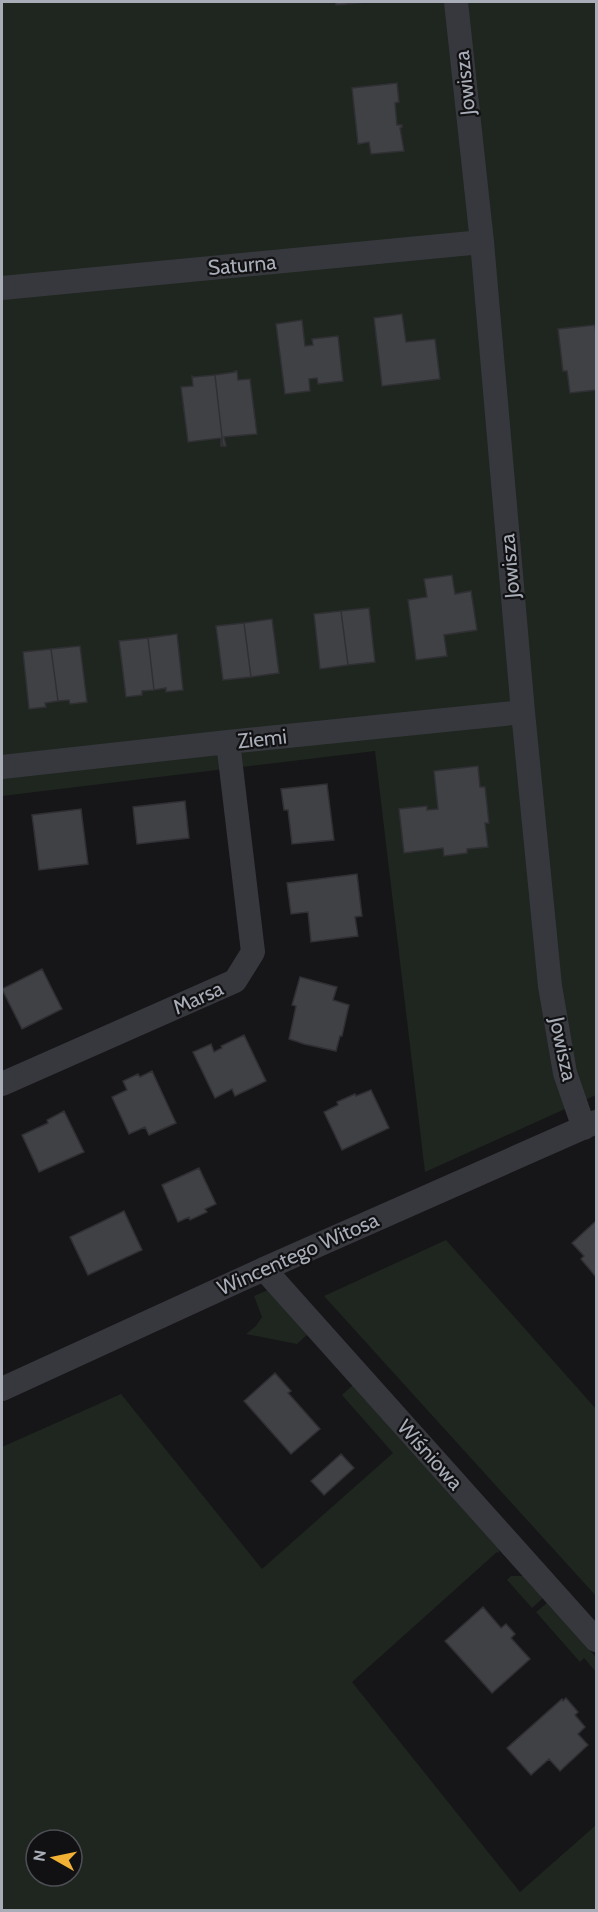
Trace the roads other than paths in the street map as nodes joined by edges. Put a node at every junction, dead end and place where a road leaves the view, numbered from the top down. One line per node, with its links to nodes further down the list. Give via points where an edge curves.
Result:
1 (456, 2): 2 (street, Jowisza)
2 (482, 242): 3 (street, Saturna); 4 (street, Jowisza)
3 (2, 288)
4 (523, 712): 5 (street, Ziemi); 8 (street, Jowisza, via 550,986 565,1073)
5 (228, 742): 6 (street, Ziemi); 7 (street, Marsa, via 253,952 235,981)
6 (2, 767)
7 (2, 1084)
8 (590, 1125): 9 (street, Wincentego Witosa)
9 (264, 1269): 10 (street, Wincentego Witosa); 11 (street, Wiśniowa)
10 (2, 1389)
11 (597, 1640)

